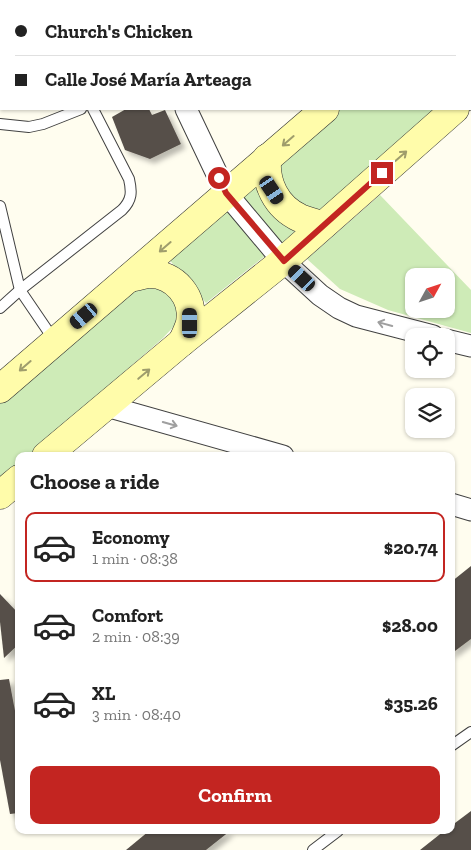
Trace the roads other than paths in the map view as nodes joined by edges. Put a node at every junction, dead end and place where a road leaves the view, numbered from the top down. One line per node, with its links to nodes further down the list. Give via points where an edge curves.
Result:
1 (79, 110): 6 (lane, via 29,127)
2 (94, 110): 13 (lane, via 129,179 131,197 122,210)
3 (186, 110): 8 (street)
4 (324, 110): 7 (street, one-way to 7)
5 (454, 110): 10 (street, one-way to 5)
6 (0, 124)
7 (267, 158): 8 (street); 10 (street, via 266,171 281,204 300,218)
8 (226, 193): 11 (street); 12 (street, one-way to 12)
9 (0, 206): 13 (lane)
10 (323, 225): 11 (street)
11 (284, 261): 15 (street, one-way to 11, via 339,308); 17 (street)
12 (129, 278): 16 (street); 17 (street, via 149,274 162,276 183,289 190,305 190,323)
13 (20, 290): 14 (lane); 16 (lane)
14 (0, 308)
15 (405, 329)
16 (54, 341): 20 (street, one-way to 20)
17 (182, 342): 21 (street, one-way to 17)
18 (455, 342): 19 (street)
19 (471, 346)
20 (0, 388)
21 (106, 406): 22 (street); 23 (street, one-way to 23)
22 (51, 452)
23 (269, 452)
24 (15, 483): 25 (street)
25 (0, 495)
26 (455, 505): 27 (street)
27 (471, 510)
28 (471, 732): 29 (lane)
29 (455, 743)
30 (334, 834): 31 (lane)
31 (313, 850)

